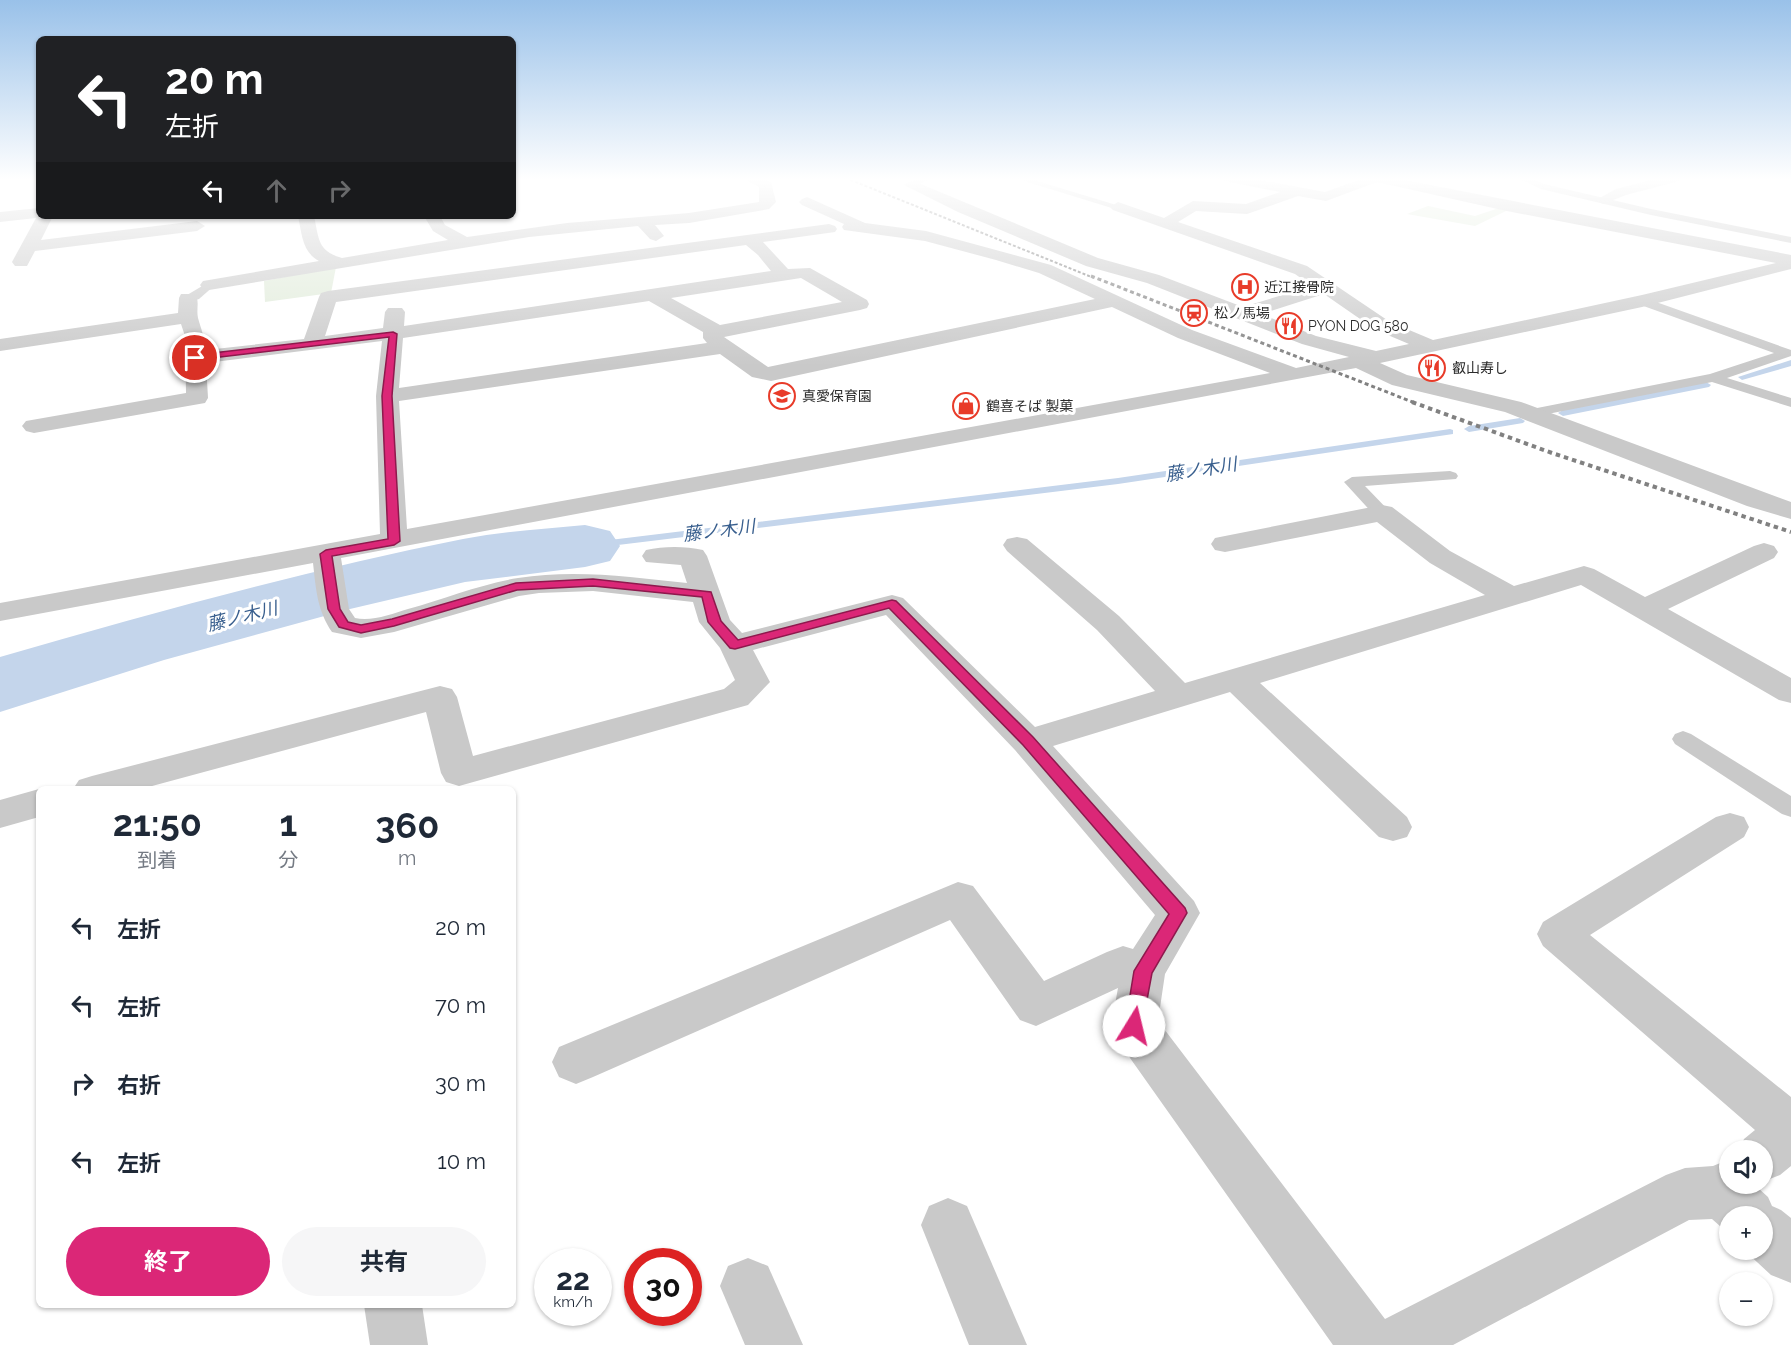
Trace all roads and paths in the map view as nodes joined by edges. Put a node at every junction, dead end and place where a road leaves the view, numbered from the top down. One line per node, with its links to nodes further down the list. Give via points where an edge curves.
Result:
1 (31, 241): 14 (street)
2 (78, 241): 14 (street)
3 (312, 241): 18 (street, via 315,252 322,258)
4 (460, 241): 13 (street)
5 (485, 241): 13 (street)
6 (660, 241): 15 (street)
7 (743, 241): 15 (street)
8 (750, 241): 20 (street)
9 (944, 241): 25 (street, via 1045,269)
10 (1039, 241): 28 (street)
11 (1220, 241): 22 (street, via 1286,263)
12 (1683, 241): 17 (street)
13 (465, 244): 16 (street)
14 (28, 247): 19 (street)
15 (670, 251): 23 (street)
16 (397, 254): 18 (street); 23 (street)
17 (1791, 262): 26 (street)
18 (342, 263): 21 (street)
19 (19, 264)
20 (783, 275): 24 (street); 30 (street, via 804,273 860,304)
21 (209, 285): 27 (lane)
22 (1327, 287): 28 (street); 33 (street, via 1383,326)
23 (396, 290): 29 (street); 32 (street, via 328,297)
24 (652, 295): 29 (street); 30 (street)
25 (1114, 301): 30 (street, via 771,375 760,372); 36 (street)
26 (1642, 301): 33 (street); 37 (lane, via 1787,353)
27 (188, 307): 31 (street); 34 (street)
28 (1242, 314): 35 (street)
29 (393, 334): 32 (street); 38 (street)
30 (720, 340): 38 (street)
31 (0, 345)
32 (312, 345): 34 (street)
33 (1433, 347): 35 (street)
34 (195, 358): 41 (street, via 197,398)
35 (1369, 360): 36 (street); 40 (street, via 1400,380)
36 (1296, 375): 45 (street)
37 (1713, 378): 39 (lane); 40 (lane)
38 (387, 396): 45 (street)
39 (1791, 403)
40 (1532, 413): 43 (street)
41 (34, 426)
42 (1450, 476): 44 (lane, via 1352,482)
43 (1791, 511)
44 (1382, 513): 46 (street); 52 (street, via 1440,557)
45 (394, 541): 50 (street)
46 (1225, 544)
47 (1017, 545): 58 (street, via 1108,624)
48 (1764, 552): 53 (street)
49 (656, 556): 51 (street, via 693,555)
50 (330, 581): 51 (street, via 343,625 361,629 539,584 593,582); 54 (street)
51 (707, 594): 55 (street, via 715,622)
52 (1510, 597): 53 (street, via 1584,575); 56 (street)
53 (1646, 608): 57 (street)
54 (0, 612)
55 (735, 645): 60 (street, via 892,604); 61 (street, via 753,682 736,697 459,773 440,697)
56 (1236, 679): 58 (street); 65 (street)
57 (1791, 692)
58 (1179, 696): 60 (street)
59 (1683, 739): 63 (lane)
60 (1028, 741): 67 (street, via 1179,913)
61 (103, 786)
62 (36, 804): 64 (street)
63 (1791, 808)
64 (0, 814)
65 (1393, 827)
66 (1730, 827): 69 (street, via 1558,934)
67 (1143, 971): 68 (street, via 1123,965 1036,1006 958,898); 80 (street, via 1134,1026)
68 (576, 1062)
69 (1791, 1131): 70 (street)
70 (1773, 1147)
71 (1734, 1197): 81 (street, via 1685,1194 1408,1337)
72 (948, 1225): 79 (street)
73 (1773, 1239): 74 (street)
74 (1791, 1255)
75 (748, 1286): 78 (street)
76 (393, 1308): 77 (street)
77 (399, 1345)
78 (774, 1345)
79 (999, 1345)
80 (1368, 1345)
81 (1400, 1345)

